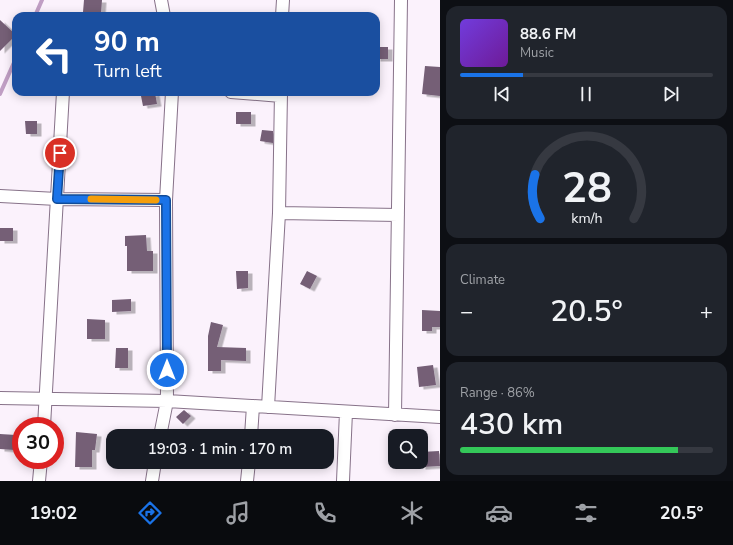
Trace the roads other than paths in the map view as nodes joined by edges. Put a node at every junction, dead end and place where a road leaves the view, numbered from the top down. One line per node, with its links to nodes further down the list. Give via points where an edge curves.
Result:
1 (161, 0): 4 (street)
2 (283, 0): 5 (street)
3 (400, 0): 13 (street)
4 (163, 12)
5 (282, 12)
6 (63, 96): 10 (street)
7 (172, 96): 11 (street)
8 (281, 96): 12 (street)
9 (0, 196): 10 (street)
10 (57, 199): 11 (street); 15 (street)
11 (166, 200): 16 (street)
12 (279, 213): 13 (street); 18 (street)
13 (398, 215): 20 (street)
14 (0, 398): 15 (street)
15 (46, 399): 16 (street); 21 (street)
16 (167, 401): 17 (street); 23 (street)
17 (253, 406): 18 (street); 24 (street)
18 (268, 407): 19 (street)
19 (346, 412): 20 (street); 31 (street)
20 (395, 415): 22 (street)
21 (45, 417)
22 (440, 417)
23 (161, 429)
24 (251, 429)
25 (40, 469): 28 (street)
26 (154, 469): 29 (street)
27 (248, 469): 30 (street)
28 (39, 481)
29 (152, 481)
30 (247, 481)
31 (343, 481)

